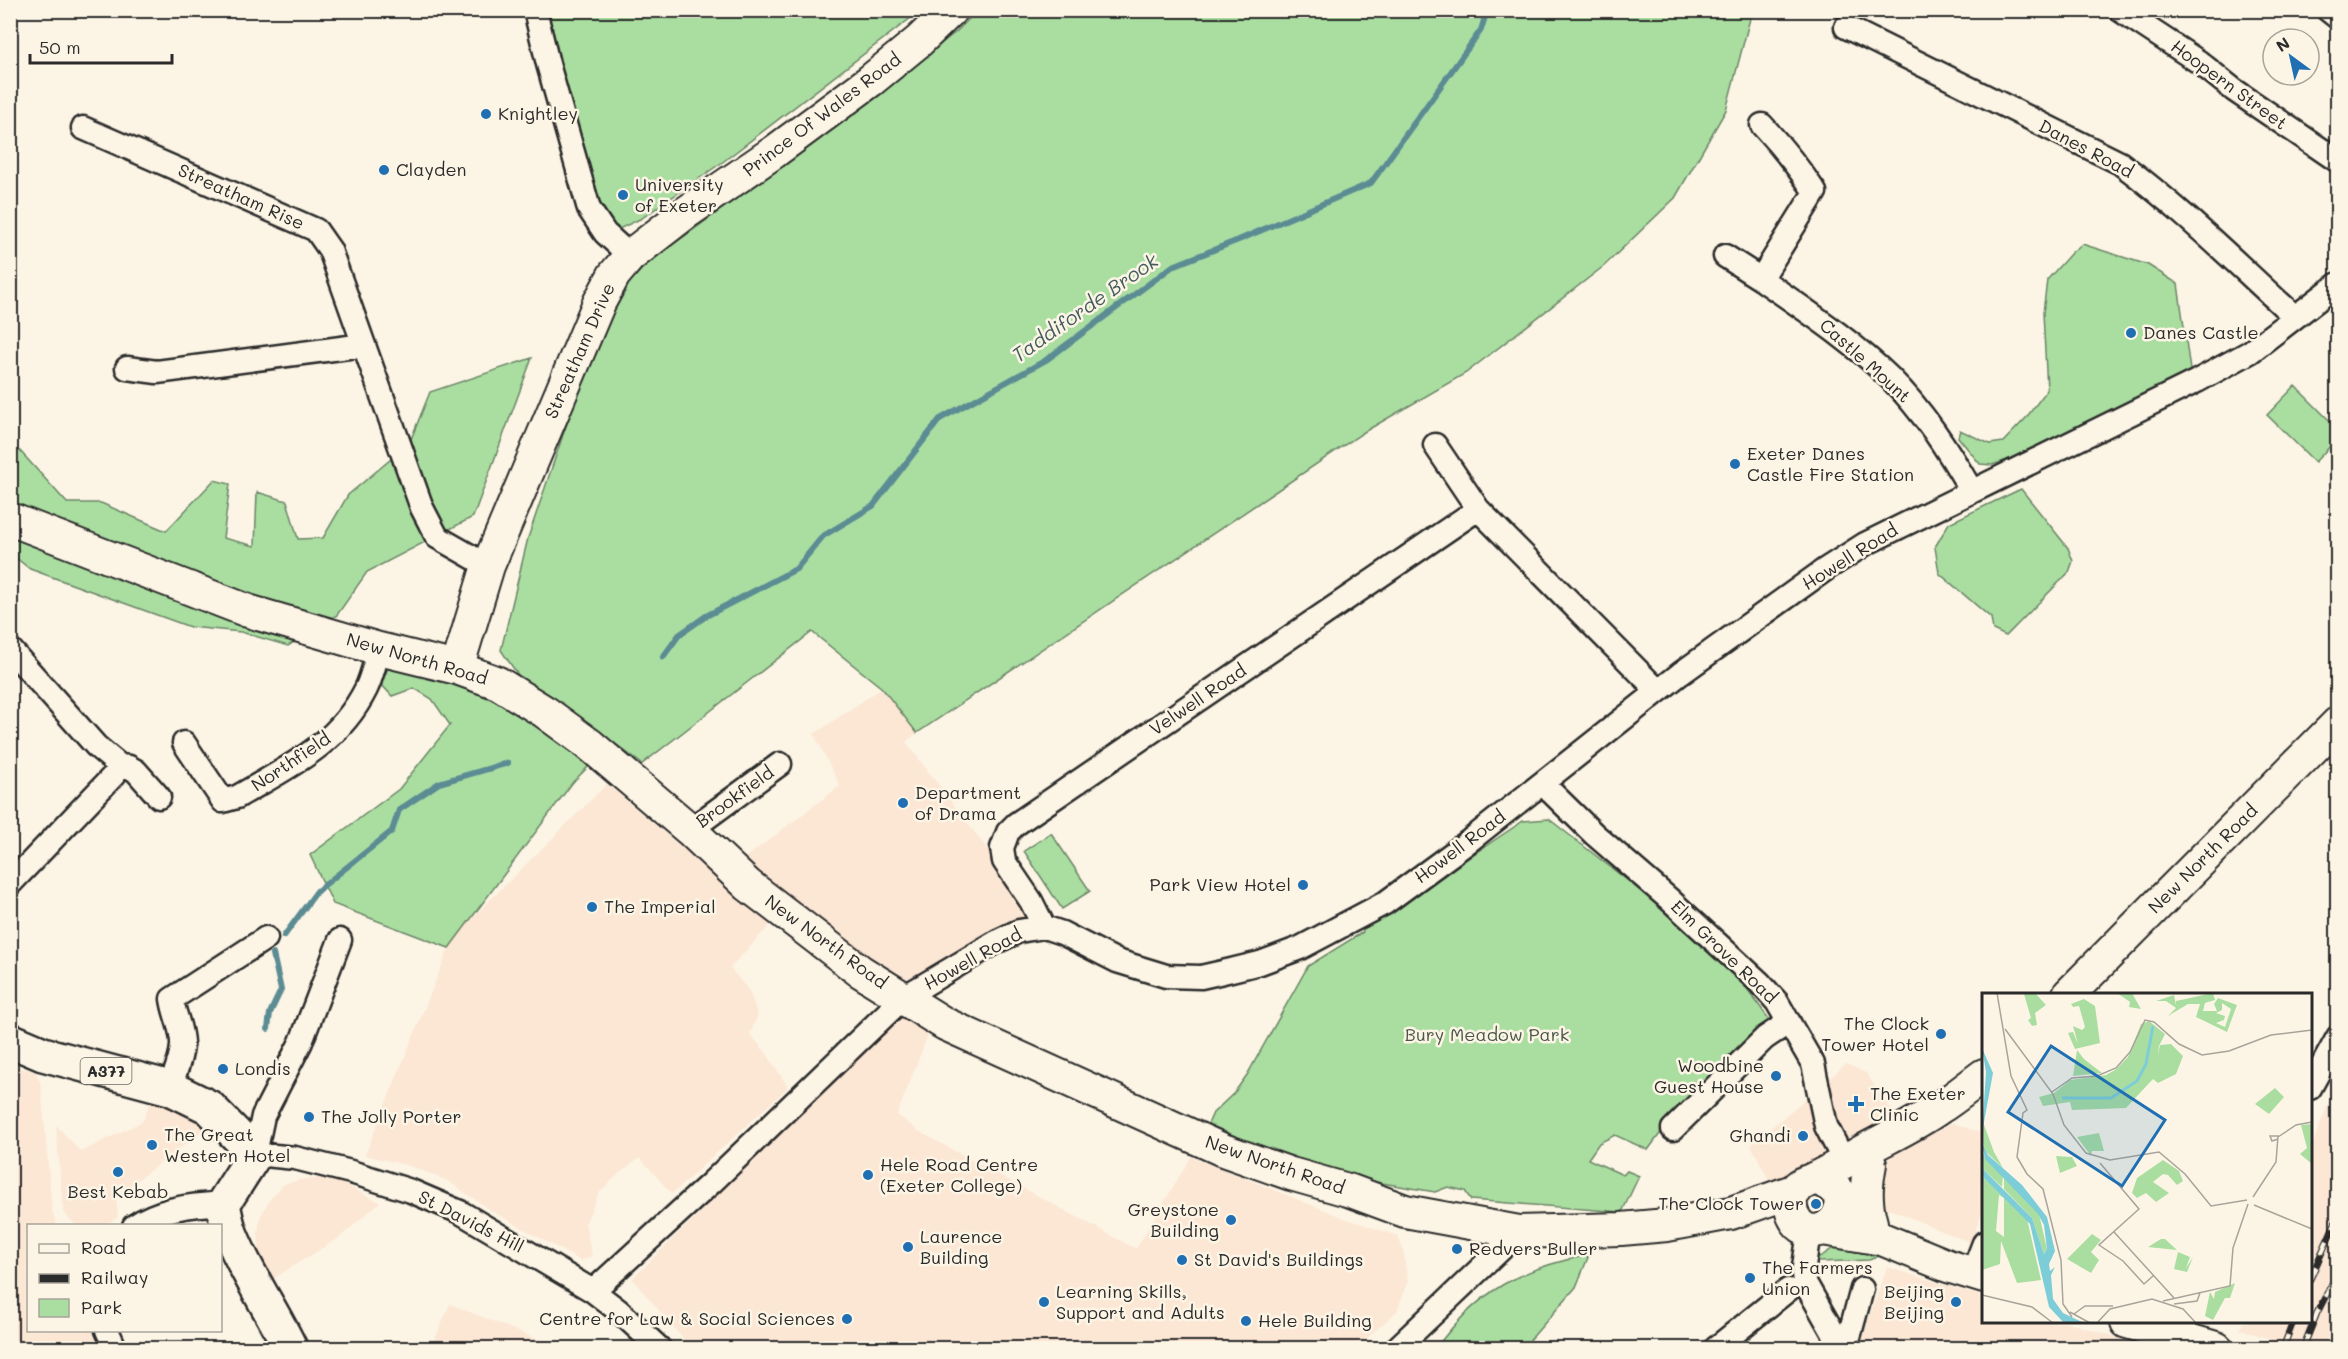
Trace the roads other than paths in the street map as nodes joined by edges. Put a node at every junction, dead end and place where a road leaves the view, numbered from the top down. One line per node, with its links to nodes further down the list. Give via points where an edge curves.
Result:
1 (535, 10): 10 (street, via 589,209 605,233)
2 (951, 10): 10 (main road, Prince Of Wales Road, via 870,81)
3 (2120, 10): 9 (street, Hoopern Street)
4 (2328, 10): 5 (street)
5 (2337, 18)
6 (1846, 27): 14 (street, Danes Road, via 2120,164 2204,233)
7 (1762, 125): 12 (street, via 1791,156 1815,192)
8 (83, 128): 15 (street, Streatham Rise, via 316,230 330,250)
9 (2337, 162)
10 (630, 256): 21 (main road, Streatham Drive, via 606,288)
11 (1725, 256): 12 (street, Castle Mount)
12 (1761, 279): 18 (street, Castle Mount, via 1830,327 1890,378 1939,438)
13 (2337, 284): 14 (street, Howell Road)
14 (2295, 317): 18 (street, Howell Road, via 2250,352 2198,381)
15 (364, 345): 16 (street, via 154,382); 21 (street, Streatham Rise, via 422,508 437,537)
16 (127, 368)
17 (1436, 446): 19 (street)
18 (1971, 490): 25 (street, Howell Road, via 1865,544 1826,569)
19 (1478, 509): 25 (street); 34 (street, Velwell Road, via 1016,824 1002,848 1004,861)
20 (10, 519): 23 (main road, New North Road, via 248,611)
21 (489, 566): 24 (main road, Streatham Drive)
22 (10, 649): 29 (street, via 96,746)
23 (379, 649): 24 (main road, New North Road); 27 (street, Northfield, via 368,687 346,723 315,750 237,797 223,801)
24 (457, 668): 32 (main road, New North Road, via 498,683 545,712)
25 (1658, 691): 30 (street, Howell Road)
26 (2337, 723): 37 (main road, New North Road)
27 (184, 743)
28 (780, 764): 32 (street, Brookfield)
29 (120, 766): 31 (street, via 136,771); 33 (street)
30 (1543, 784): 34 (street, Howell Road, via 1385,903 1300,948 1260,963 1201,977 1166,976 1117,961); 39 (street, Elm Grove Road, via 1760,983)
31 (159, 797)
32 (690, 830): 38 (main road, New North Road, via 748,885 821,942)
33 (10, 884)
34 (1044, 927): 38 (street, Howell Road, via 1019,931 998,941)
35 (267, 938): 44 (street, via 172,999 182,1047)
36 (340, 940): 46 (street, via 301,1042 262,1116)
37 (2070, 993)
38 (904, 997): 52 (main road, New North Road, via 945,1024 1222,1150 1405,1211); 57 (street, Howell Road)
39 (1790, 1022): 45 (street, via 1765,1038); 47 (street, Elm Grove Road, via 1813,1064 1826,1126)
40 (2337, 1037): 43 (street)
41 (20, 1045): 44 (highway, A377)
42 (1982, 1076): 47 (main road, New North Road)
43 (2312, 1084)
44 (170, 1088): 46 (highway, A377, via 209,1107)
45 (1673, 1130)
46 (255, 1154): 48 (highway); 57 (street, St Davids Hill, via 295,1158 411,1191 460,1212)
47 (1857, 1163): 49 (main road, New North Road); 51 (main road)
48 (223, 1204): 50 (street, via 195,1204); 61 (highway, via 246,1267)
49 (1817, 1208): 51 (main road); 52 (main road, New North Road, via 1731,1213 1621,1229); 65 (street, via 1804,1281)
50 (137, 1224)
51 (1876, 1231): 54 (main road)
52 (1519, 1232): 63 (street)
53 (1982, 1250): 54 (street)
54 (1978, 1276)
55 (1862, 1289): 65 (street)
56 (1788, 1290): 64 (street)
57 (593, 1291): 62 (street, St Davids Hill)
58 (2130, 1323): 66 (main road)
59 (108, 1332): 60 (street)
60 (115, 1348)
61 (290, 1348)
62 (659, 1348)
63 (1397, 1348)
64 (1716, 1348)
65 (1844, 1348)
66 (2216, 1348)

